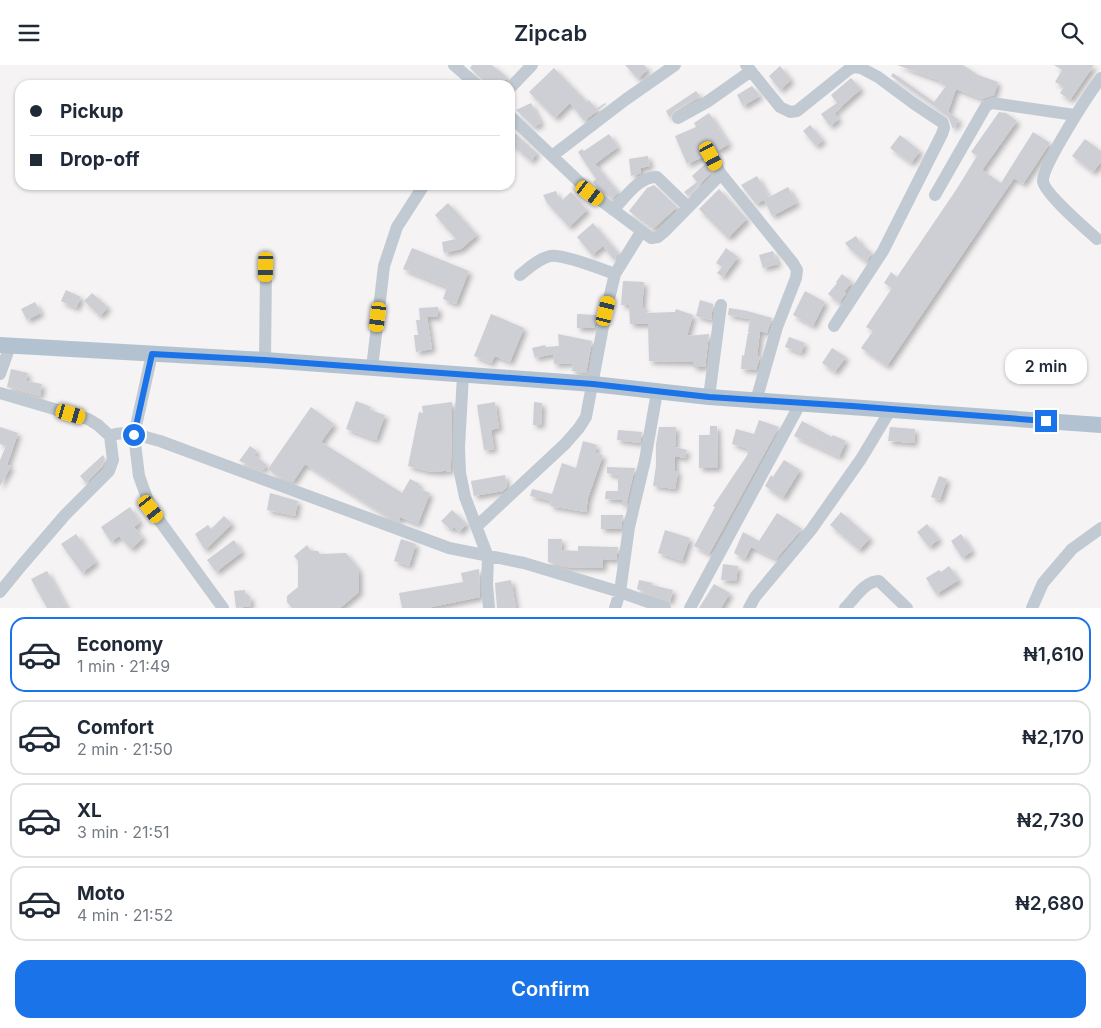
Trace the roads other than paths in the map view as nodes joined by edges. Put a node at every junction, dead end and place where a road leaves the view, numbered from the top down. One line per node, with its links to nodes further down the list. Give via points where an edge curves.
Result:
1 (454, 65): 6 (street)
2 (532, 65): 7 (street)
3 (675, 65): 11 (street)
4 (748, 68): 9 (street, via 707,102); 24 (street, via 780,107 790,112 797,111 848,70 861,67 943,123 942,134 883,251)
5 (1101, 78): 8 (street)
6 (471, 80)
7 (515, 83)
8 (1075, 115): 15 (street, via 992,103 986,106); 19 (street, via 1045,169 1043,181 1048,192)
9 (678, 118)
10 (515, 121): 11 (street)
11 (552, 156): 17 (street, via 590,193)
12 (711, 156): 13 (street)
13 (720, 174): 16 (street); 35 (street, via 797,270 776,327)
14 (421, 190): 28 (street, via 397,227 384,266)
15 (935, 195)
16 (688, 207): 17 (street, via 657,177 650,177); 18 (street, via 658,237 650,238)
17 (613, 210): 18 (street)
18 (641, 232): 21 (street)
19 (1097, 239)
20 (266, 267): 27 (street)
21 (615, 274): 22 (street, via 551,256 541,259); 31 (street)
22 (520, 275)
23 (721, 305): 34 (street)
24 (834, 326)
25 (5, 345): 26 (main road); 29 (street)
26 (152, 354): 27 (main road); 39 (street)
27 (265, 360): 28 (main road)
28 (372, 368): 30 (main road)
29 (0, 374)
30 (463, 375): 31 (main road); 41 (street, via 460,473 465,497)
31 (593, 384): 32 (main road); 41 (street, via 586,417 579,428)
32 (657, 392): 34 (main road); 45 (street, via 629,527)
33 (0, 393): 40 (street, via 88,419)
34 (709, 397): 35 (main road)
35 (756, 401): 36 (main road)
36 (800, 403): 37 (main road); 50 (street)
37 (891, 409): 38 (main road); 51 (street, via 861,459 811,530)
38 (1101, 425)
39 (134, 435): 40 (street, via 117,433); 43 (street, via 270,480 449,548); 46 (street, via 139,476 151,509)
40 (110, 436): 44 (street, via 113,460 110,471 65,515)
41 (478, 526): 43 (street)
42 (1101, 528): 54 (street, via 1072,549 1044,583)
43 (488, 557): 45 (street, via 524,563); 47 (street)
44 (0, 592)
45 (620, 592): 48 (street); 49 (street)
46 (222, 608)
47 (489, 608)
48 (615, 608)
49 (664, 608)
50 (690, 608)
51 (749, 608)
52 (845, 608): 53 (street, via 873,581 879,581)
53 (907, 608)
54 (1032, 608)

